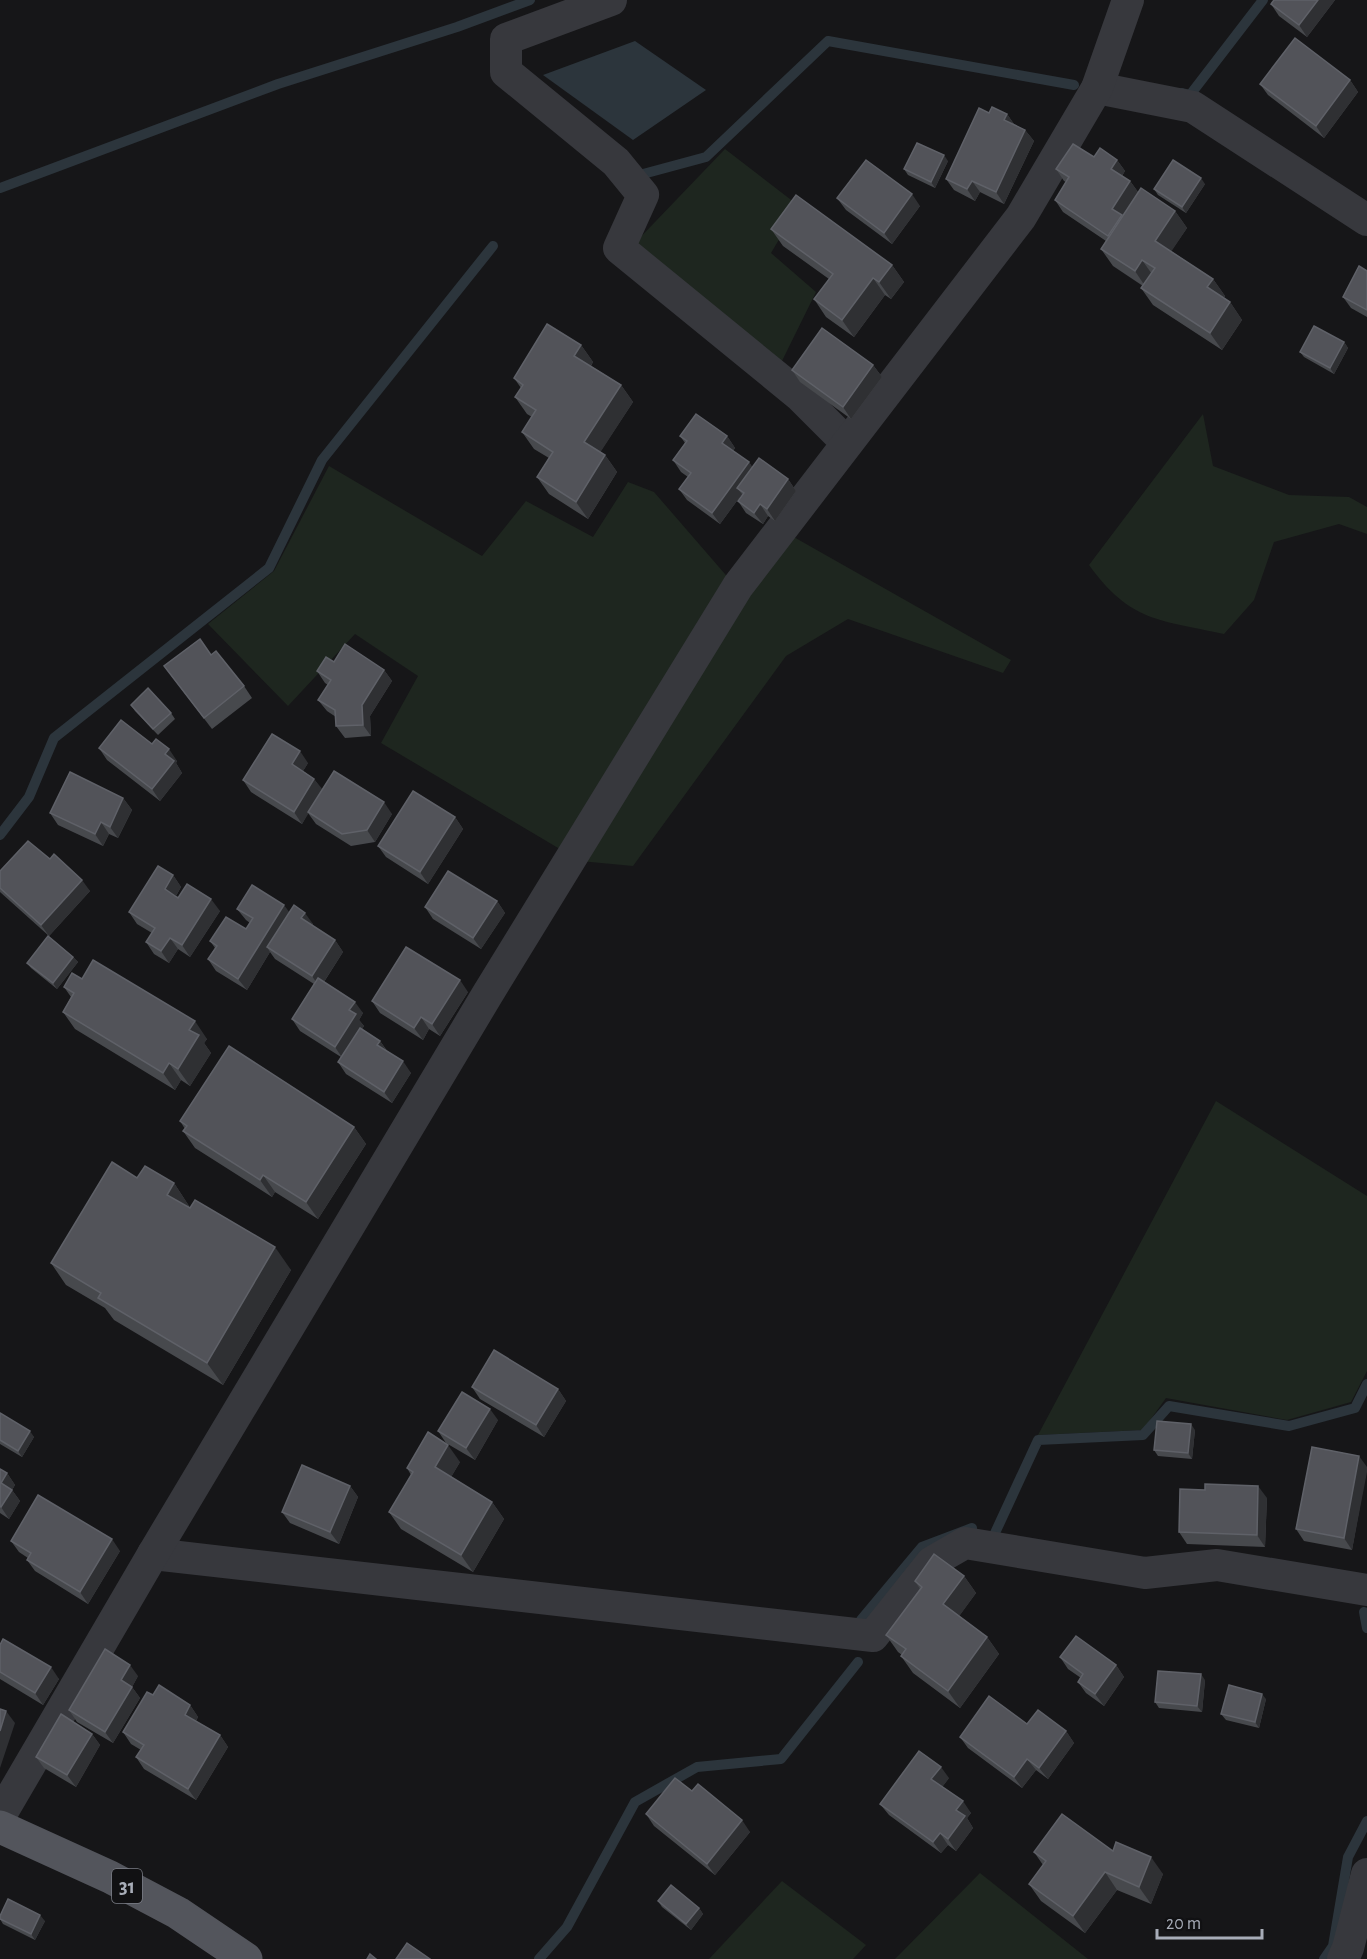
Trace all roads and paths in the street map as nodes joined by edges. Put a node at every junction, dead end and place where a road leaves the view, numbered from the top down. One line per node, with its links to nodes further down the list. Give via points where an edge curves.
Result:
1 (611, 0): 5 (street, via 506,39 506,72 616,162 643,195 619,248 799,395)
2 (1128, 0): 3 (street)
3 (1097, 87): 4 (street, via 1193,107); 5 (street, via 1022,217)
4 (1367, 220)
5 (847, 443): 6 (street, via 738,586 487,995)
6 (153, 1554): 7 (street, via 873,1636 932,1562 965,1542 1145,1573 1217,1565); 8 (street)
7 (1367, 1590)
8 (0, 1816)
9 (0, 1827): 11 (main road, 31, via 178,1913)
10 (1367, 1874): 12 (street)
11 (246, 1959)
12 (1342, 1959)

